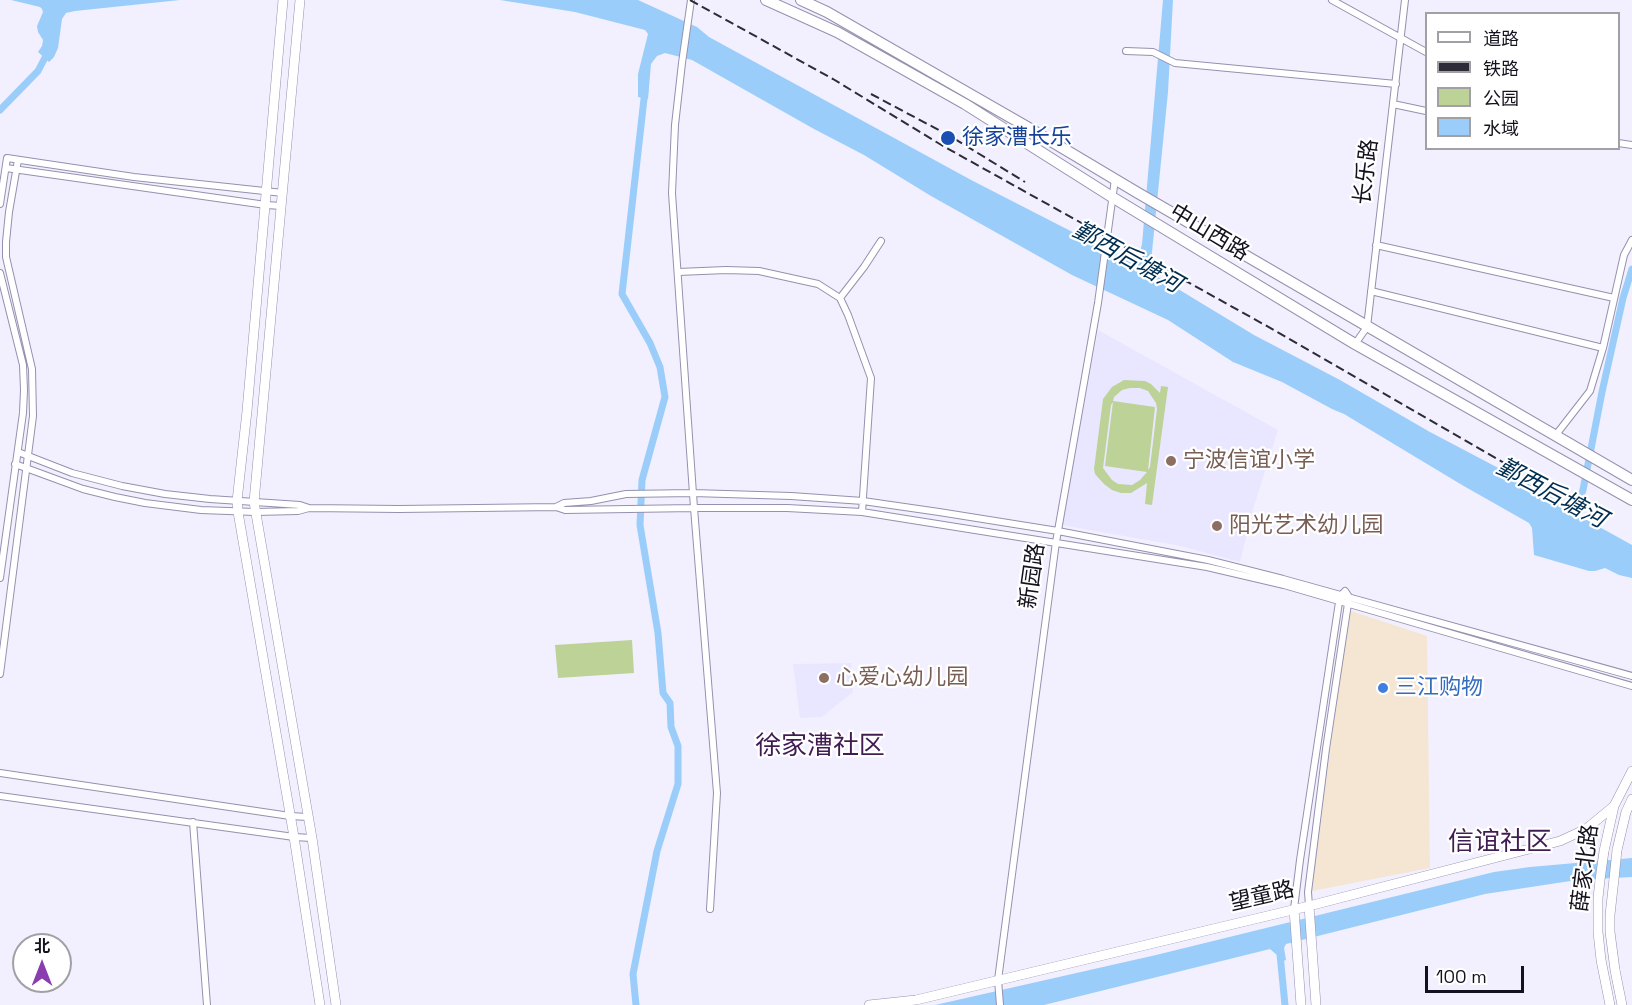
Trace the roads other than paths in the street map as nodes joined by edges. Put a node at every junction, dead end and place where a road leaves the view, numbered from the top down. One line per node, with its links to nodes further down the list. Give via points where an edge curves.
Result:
1 (283, 0): 18 (street)
2 (300, 0): 19 (street)
3 (691, 0): 27 (street, via 675,124 672,193)
4 (766, 0): 20 (main road, 中山西路, via 837,32 965,104)
5 (801, 0): 17 (main road, 中山西路, via 837,17)
6 (1332, 0): 8 (street)
7 (1405, 0): 8 (street, 长乐路)
8 (1400, 37): 10 (street); 11 (street, 长乐路)
9 (1126, 51): 11 (street, via 1153,52 1175,63)
10 (1425, 51)
11 (1396, 84): 12 (street, 长乐路)
12 (1394, 104): 13 (street); 26 (street, 长乐路)
13 (1425, 111)
14 (18, 160): 15 (street, via 7,158); 16 (street); 18 (street)
15 (6, 168): 16 (street); 21 (street)
16 (16, 170): 22 (street); 37 (street, via 6,242 9,274 32,369 33,416)
17 (1114, 179): 20 (street, 新园路); 32 (main road, 中山西路)
18 (267, 192): 19 (street); 22 (street)
19 (283, 193): 23 (street)
20 (1112, 197): 33 (main road, 中山西路); 52 (street, 新园路, via 1098,303)
21 (0, 204)
22 (266, 205): 23 (street); 43 (street)
23 (282, 206): 45 (street)
24 (1632, 240): 31 (street, via 1624,255)
25 (880, 241): 30 (street)
26 (1376, 245): 29 (street, 长乐路); 31 (street)
27 (678, 272): 30 (street, via 759,271 818,284); 41 (street)
28 (0, 273): 36 (street, via 23,365)
29 (1371, 291): 32 (street, 长乐路); 34 (street)
30 (840, 298): 44 (street, via 871,378)
31 (1614, 298): 34 (street)
32 (1367, 327): 33 (street, 长乐路); 35 (main road, 中山西路)
33 (1355, 344): 42 (main road, 中山西路)
34 (1603, 348): 35 (street, via 1590,392)
35 (1555, 436): 40 (main road, 中山西路)
36 (18, 452): 37 (street); 38 (street)
37 (27, 455): 39 (street); 43 (street, via 72,473 122,486)
38 (15, 464): 39 (street); 54 (street)
39 (26, 468): 49 (street, via 115,497); 57 (street)
40 (1632, 480)
41 (693, 493): 44 (street); 46 (street, via 626,494); 48 (street)
42 (1632, 500)
43 (237, 501): 45 (street); 49 (street)
44 (863, 501): 51 (street); 52 (street)
45 (254, 502): 47 (street); 50 (street)
46 (556, 507): 47 (street); 48 (street)
47 (309, 508): 50 (street)
48 (694, 508): 51 (street); 71 (street, via 717,793)
49 (238, 512): 50 (street); 65 (street)
50 (255, 512): 66 (street)
51 (862, 512): 53 (street)
52 (1058, 531): 53 (street, 新园路); 55 (street, via 1208,560)
53 (1056, 542): 55 (street, via 1207,567); 73 (street, 新园路)
54 (0, 578)
55 (1340, 599): 56 (street); 72 (street)
56 (1348, 601): 58 (street); 59 (street); 70 (street, via 1326,749)
57 (0, 674)
58 (1632, 676)
59 (1632, 686)
60 (1632, 771): 64 (street, 望童路)
61 (0, 773): 65 (street)
62 (0, 796): 67 (street)
63 (1632, 799): 82 (street, 薛家北路, bridge, via 1617,850 1610,915)
64 (1614, 806): 70 (street, 望童路, via 1586,828 1560,841); 81 (street, 薛家北路, bridge, via 1598,898 1601,960)
65 (290, 816): 66 (street); 68 (street)
66 (308, 817): 69 (street)
67 (193, 822): 68 (street); 74 (street)
68 (294, 837): 69 (street); 75 (street)
69 (312, 838): 76 (street)
70 (1309, 906): 72 (street, 望童路); 80 (street)
71 (710, 909)
72 (1294, 909): 73 (street, 望童路); 79 (street)
73 (998, 984): 77 (street, 望童路); 78 (street, 新园路)
74 (207, 1005)
75 (320, 1005)
76 (336, 1005)
77 (869, 1005)
78 (1000, 1005)
79 (1301, 1005)
80 (1316, 1005)
81 (1610, 1005)
82 (1622, 1005)

